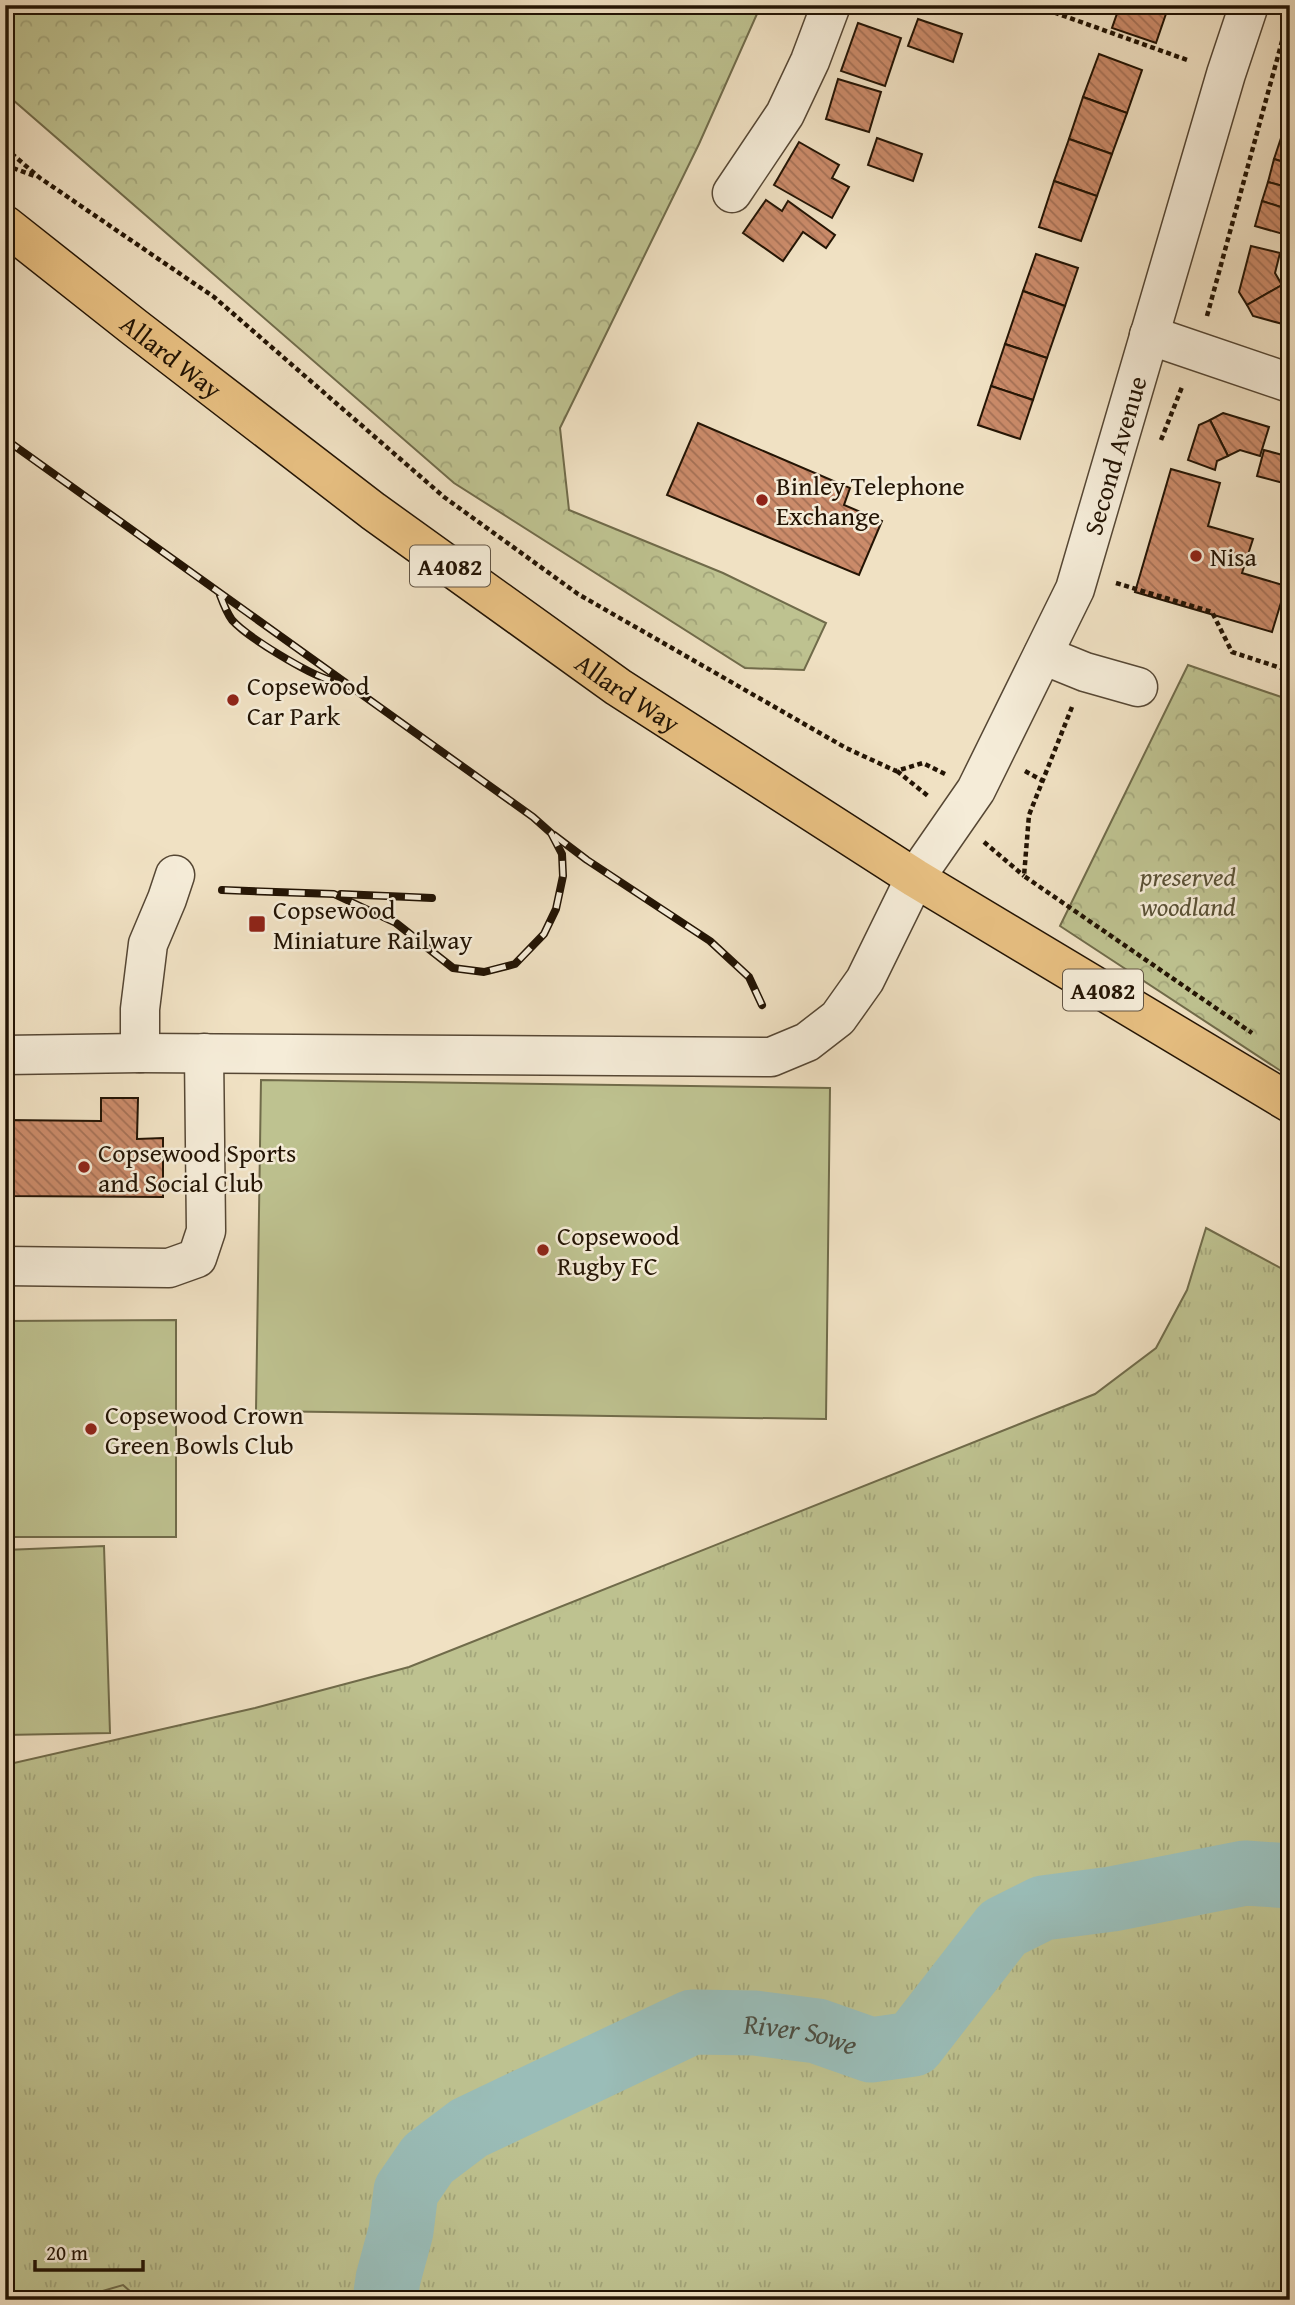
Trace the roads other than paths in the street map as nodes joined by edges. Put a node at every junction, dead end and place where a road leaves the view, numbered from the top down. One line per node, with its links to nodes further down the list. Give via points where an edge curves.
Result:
1 (831, 5): 3 (street, via 785,114)
2 (1249, 5): 5 (street, Second Avenue)
3 (732, 193)
4 (5, 225): 10 (main road, Allard Way / A4082, via 373,512 618,687)
5 (1149, 335): 6 (street); 7 (street, Second Avenue, via 1075,589)
6 (1290, 383)
7 (1043, 655): 8 (street); 10 (street, Second Avenue, via 976,790)
8 (1138, 687)
9 (175, 875): 11 (street, via 148,944)
10 (915, 877): 12 (street, Second Avenue, via 866,980 838,1018 807,1042 771,1057); 14 (main road, Allard Way / A4082)
11 (140, 1053): 12 (street, Second Avenue); 13 (street, Second Avenue)
12 (204, 1053): 15 (street, via 206,1231 197,1258 169,1268)
13 (5, 1055)
14 (1290, 1103)
15 (5, 1266)

